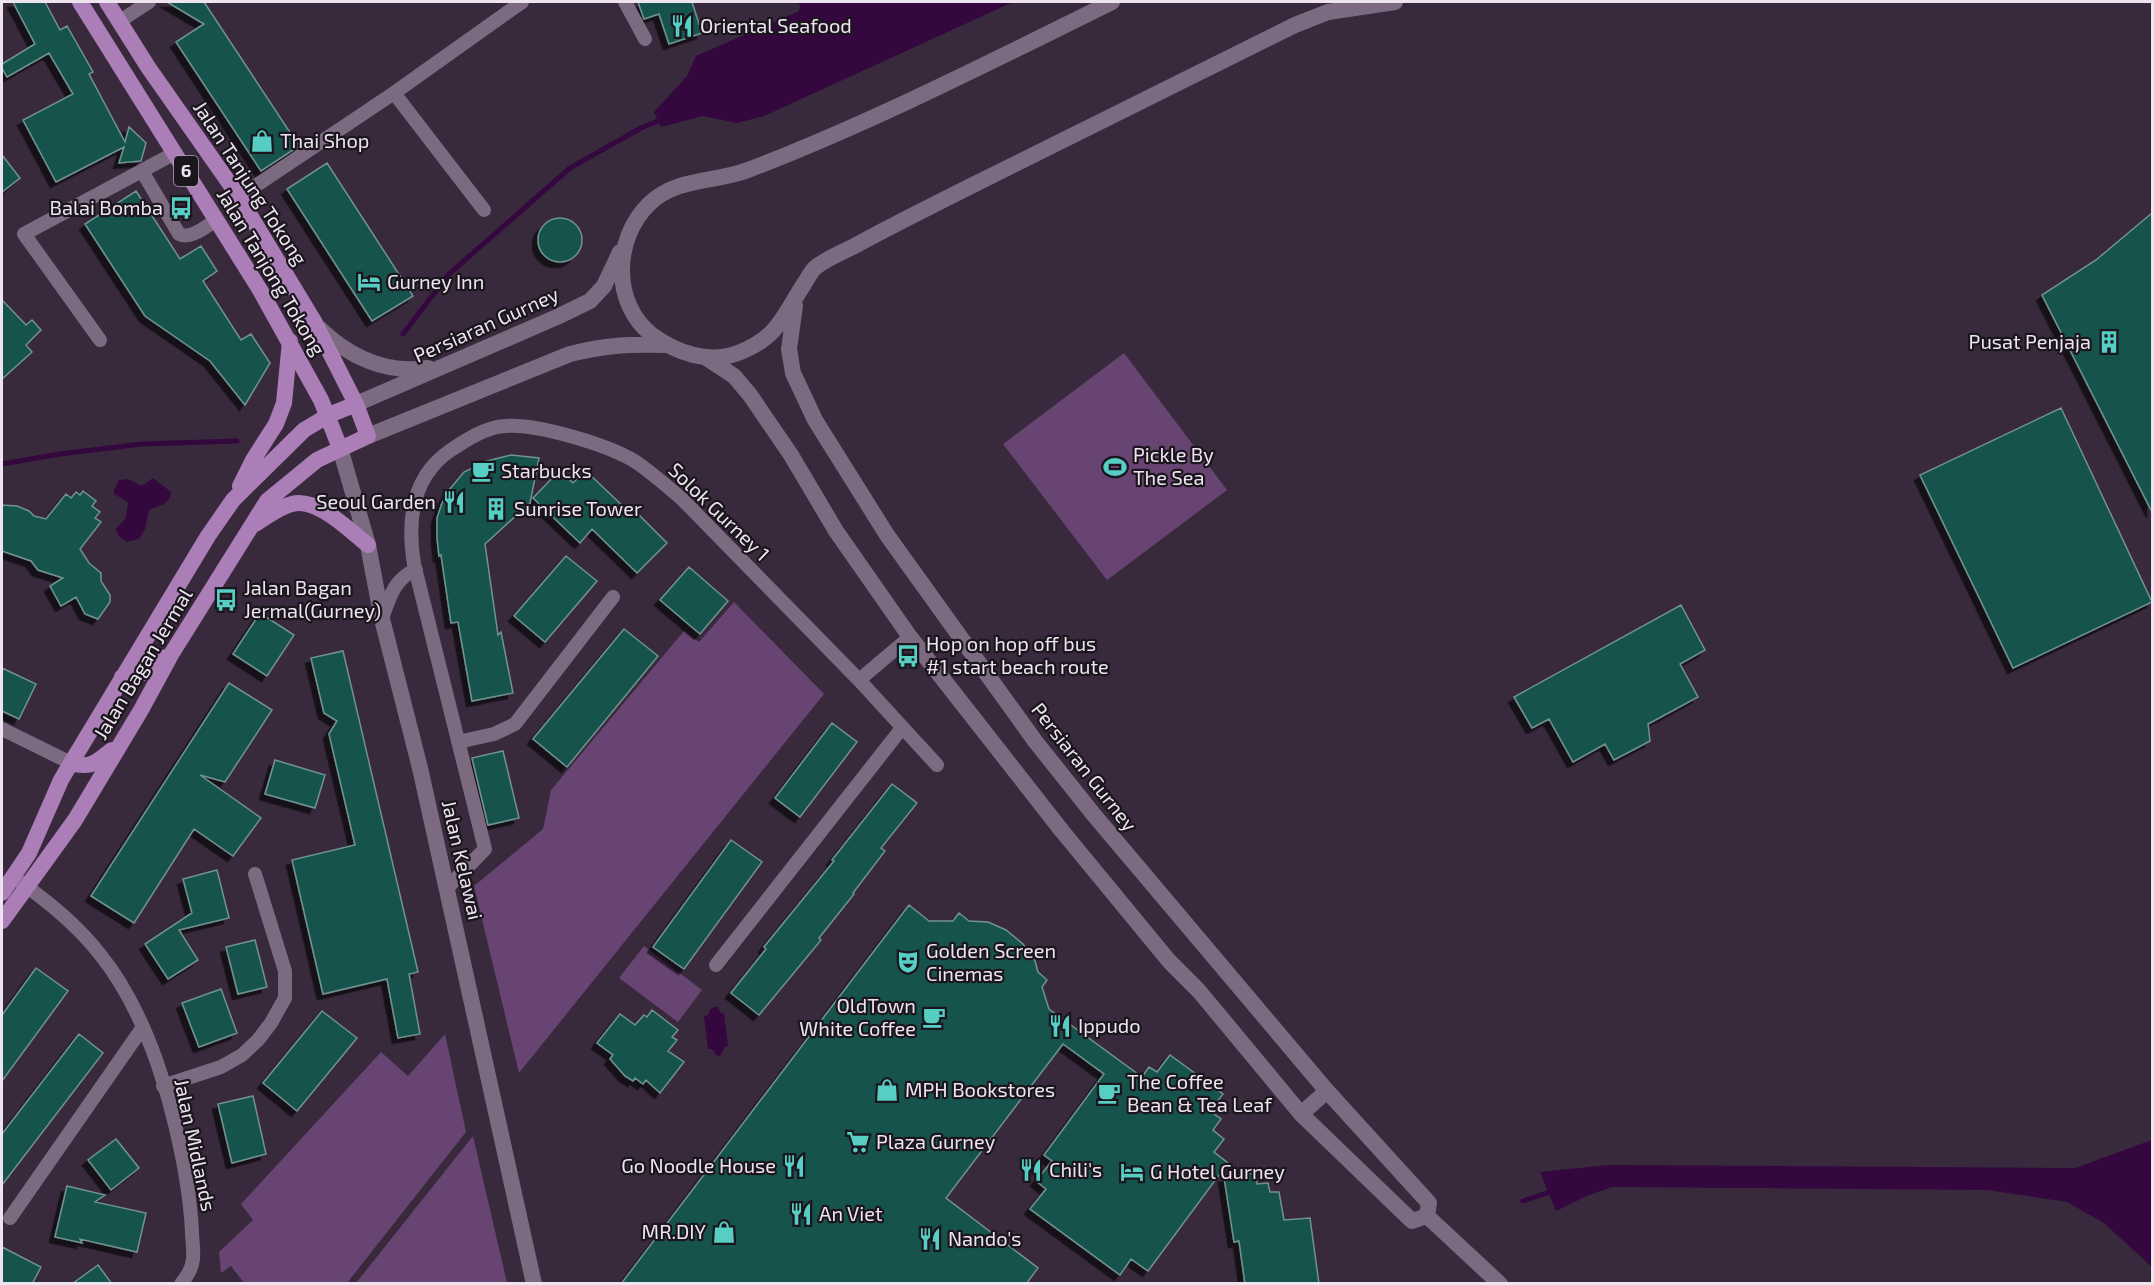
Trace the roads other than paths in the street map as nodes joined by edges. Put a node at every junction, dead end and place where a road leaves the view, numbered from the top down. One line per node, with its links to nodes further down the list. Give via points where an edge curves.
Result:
1 (80, 2): 13 (main road, Jalan Tanjong Tokong / 6)
2 (107, 2): 10 (main road, 6)
3 (149, 2): 10 (street)
4 (522, 2): 9 (street)
5 (625, 2): 11 (street)
6 (1112, 2): 18 (main road, via 885,114 729,177 688,182 669,190 651,202)
7 (1395, 2): 8 (main road)
8 (1370, 4): 19 (main road, via 1328,12 1295,25 902,220 814,268)
9 (503, 6): 12 (street)
10 (120, 21): 15 (main road, Jalan Tanjung Tokong / 6)
11 (645, 39)
12 (394, 93): 15 (street); 16 (street)
13 (175, 153): 14 (street); 17 (main road, Jalan Tanjong Tokong / 6)
14 (142, 171): 17 (street, via 183,237); 21 (street, via 24,234)
15 (239, 197): 20 (main road, Jalan Tanjung Tokong / 6)
16 (484, 210)
17 (216, 220): 22 (main road, Jalan Tanjong Tokong / 6)
18 (627, 236): 23 (main road, via 621,261 628,302 646,330); 25 (main road, Persiaran Gurney, via 604,286 590,300)
19 (796, 296): 24 (main road, via 783,322 761,342 735,354); 55 (main road, Persiaran Gurney, via 789,350 793,373 815,420 887,535 1035,741)
20 (315, 323): 25 (main road, via 335,343 360,358 416,370); 26 (main road, Jalan Tanjong Tokong / 6)
21 (100, 340)
22 (290, 341): 27 (main road, Jalan Tanjong Tokong / 6); 30 (main road, via 284,403)
23 (666, 345): 24 (main road, via 685,354); 28 (main road, via 602,346 570,354)
24 (705, 357): 36 (main road, via 734,376 750,395 836,531)
25 (444, 366): 26 (main road, Persiaran Gurney)
26 (356, 404): 27 (main road, Persiaran Gurney); 28 (main road, Jalan Tanjong Tokong / 6)
27 (328, 416): 29 (main road, Jalan Tanjong Tokong / 6); 30 (main road, Jalan Bagan Jermal, via 304,430)
28 (368, 436): 29 (main road)
29 (340, 448): 31 (main road, Jalan Bagan Jermal, via 317,460 274,494); 32 (main road, Jalan Kelawai)
30 (233, 500): 38 (main road, Jalan Bagan Jermal)
31 (250, 527): 32 (main road, via 283,507 304,502 323,510); 37 (main road, Jalan Bagan Jermal)
32 (368, 545): 35 (main road, Jalan Kelawai)
33 (416, 570): 35 (street, via 398,582); 39 (street, Solok Gurney 1, via 411,542 415,499 438,459 477,434 503,426 538,427 625,457 656,477); 42 (street, Solok Gurney 1)
34 (613, 597): 42 (street, via 515,724 494,734)
35 (382, 619): 49 (main road, Jalan Kelawai)
36 (910, 637): 39 (street); 56 (main road, via 1062,831)
37 (172, 653): 38 (main road, via 146,673); 43 (main road, Jalan Bagan Jermal)
38 (122, 676): 44 (main road, Jalan Bagan Jermal)
39 (859, 680): 40 (street, Solok Gurney 1)
40 (902, 728): 45 (street, Solok Gurney 1); 52 (street)
41 (2, 729): 44 (street)
42 (458, 742): 49 (street, Solok Gurney 1, via 485,849)
43 (118, 746): 44 (main road, via 93,765); 48 (main road, Jalan Bagan Jermal, via 75,820)
44 (71, 762): 47 (main road, Jalan Bagan Jermal, via 29,853)
45 (937, 765)
46 (255, 874): 54 (street, via 285,971 285,998 271,1023 242,1055 222,1067)
47 (13, 878): 48 (street, Jalan Midlands); 50 (main road, Jalan Bagan Jermal)
48 (28, 887): 51 (main road, Jalan Bagan Jermal); 53 (street, Jalan Midlands, via 99,953)
49 (447, 888): 60 (main road, Jalan Kelawai)
50 (2, 893)
51 (2, 921)
52 (716, 965)
53 (143, 1027): 54 (street, Jalan Midlands); 58 (street)
54 (163, 1086): 59 (street, Jalan Midlands, via 189,1196 193,1258)
55 (1327, 1091): 56 (main road); 57 (main road, Persiaran Gurney, via 1429,1203)
56 (1301, 1114): 57 (main road, via 1412,1221)
57 (1427, 1216): 61 (main road, Persiaran Gurney)
58 (10, 1218)
59 (185, 1279)
60 (534, 1284)
61 (1500, 1284)

